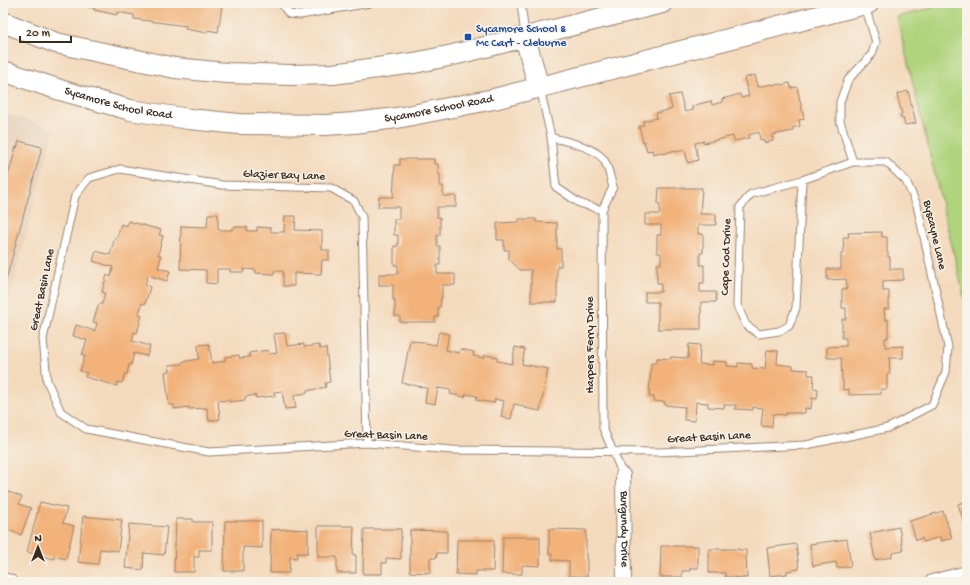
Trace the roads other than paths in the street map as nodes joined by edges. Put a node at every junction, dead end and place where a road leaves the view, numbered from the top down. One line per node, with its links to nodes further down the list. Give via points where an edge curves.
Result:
1 (281, 3): 2 (lane, via 289,14 300,15)
2 (370, 3)
3 (521, 3): 7 (lane)
4 (662, 3): 7 (main road)
5 (867, 4): 9 (main road, Sycamore School Road); 11 (lane, via 876,42 872,54 848,80 840,102 840,121)
6 (3, 22): 7 (main road, via 56,43 175,68 226,73 333,74 376,69 453,55)
7 (525, 37): 9 (main road)
8 (3, 71): 9 (main road, Sycamore School Road, via 130,110 239,124 326,125 397,118)
9 (539, 88): 10 (lane)
10 (551, 137): 14 (lane, via 556,186 579,203); 14 (lane, via 591,150 603,159 613,186)
11 (853, 162): 13 (lane, Cape Cod Drive); 15 (lane, Byscayne Lane, via 886,162 906,181 917,204 948,347 946,372)
12 (89, 178): 16 (lane, Glazier Bay Lane, via 120,169 222,185 331,188 354,201 362,217); 16 (lane, Great Basin Lane, via 75,196 43,339 47,381 61,412 86,429 209,452)
13 (802, 180): 13 (lane, Cape Cod Drive, via 796,308 789,326 779,331 759,334 746,325 737,305 740,207 751,194)
14 (602, 210): 17 (lane, Harpers Ferry Drive, via 603,428)
15 (932, 405): 17 (lane, Great Basin Lane, via 888,428 806,444 658,452)
16 (366, 443): 17 (lane, Great Basin Lane, via 452,450)
17 (613, 451): 18 (lane, Harpers Ferry Drive)
18 (623, 475): 22 (street, Burgundy Drive)
19 (967, 573): 23 (street)
20 (3, 580): 21 (street)
21 (10, 582)
22 (624, 582)
23 (932, 582)

